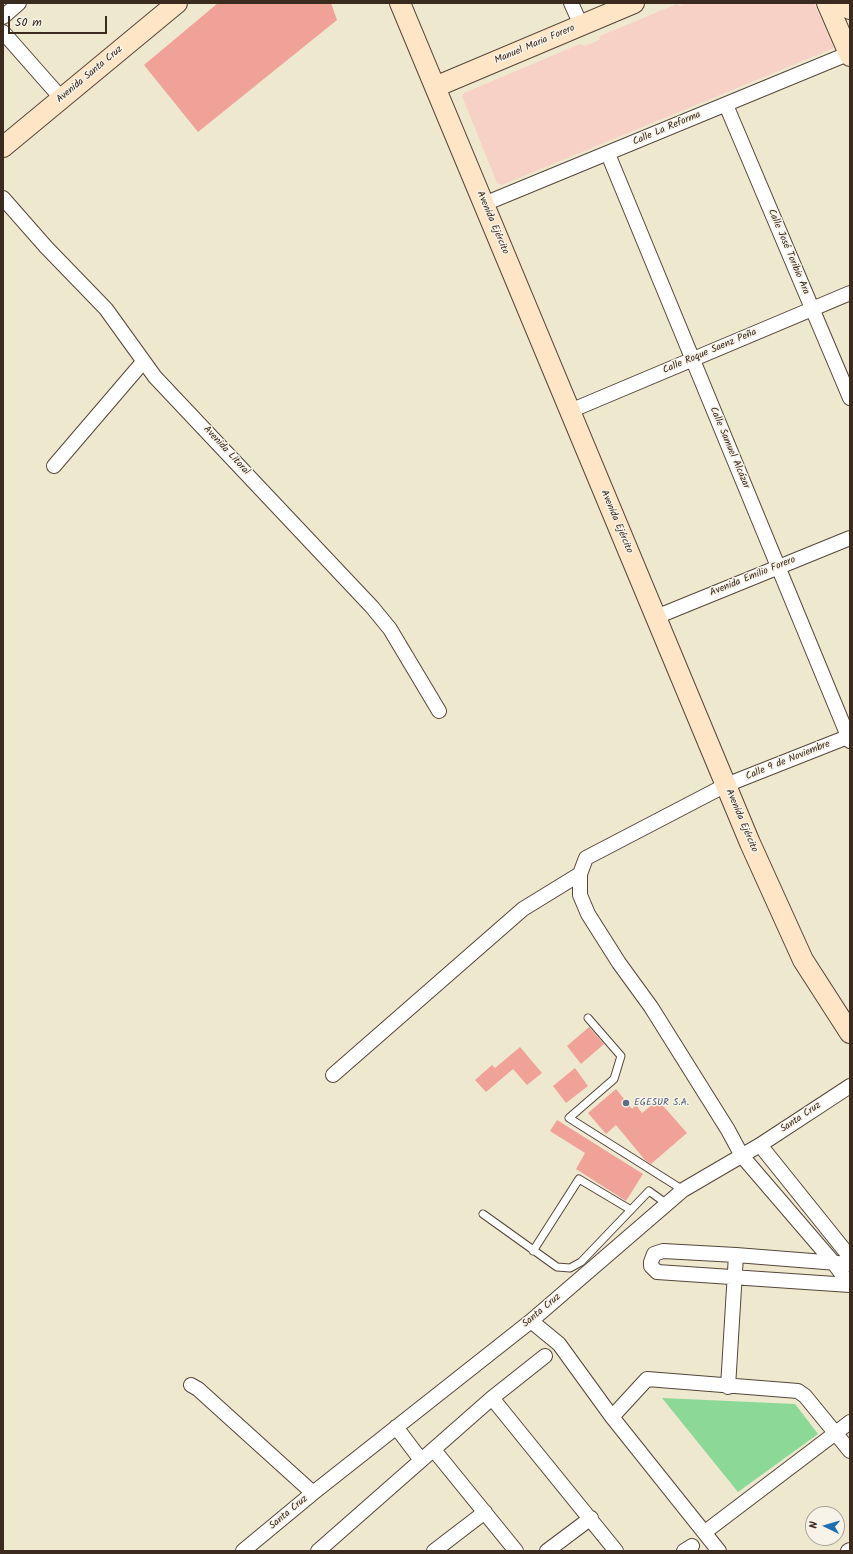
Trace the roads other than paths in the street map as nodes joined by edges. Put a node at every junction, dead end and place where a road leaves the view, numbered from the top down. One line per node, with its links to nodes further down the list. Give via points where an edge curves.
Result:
1 (19, 3): 9 (street)
2 (177, 3): 14 (main road, Avenida Santa Cruz)
3 (400, 3): 13 (main road, Avenida Ejército)
4 (571, 3): 10 (street)
5 (634, 3): 10 (main road, Manuel Maria Forero)
6 (827, 3): 12 (main road)
7 (847, 3): 8 (main road)
8 (850, 9)
9 (3, 17)
10 (581, 25): 13 (main road, Manuel Maria Forero)
11 (3, 32): 14 (street)
12 (850, 54): 15 (street, Calle La Reforma)
13 (435, 87): 19 (main road, Avenida Ejército)
14 (62, 98): 16 (main road, Avenida Santa Cruz)
15 (726, 105): 17 (street, Calle La Reforma); 21 (street, Calle José Toribio Ara)
16 (3, 147)
17 (608, 154): 19 (street, Calle La Reforma); 22 (street, Calle Samuel Alcázar)
18 (3, 198): 23 (street, Avenida Litoral, via 61,264 106,309)
19 (484, 204): 25 (main road, Avenida Ejército)
20 (850, 293): 21 (street, Calle Roque Saenz Peña)
21 (812, 309): 22 (street, Calle Roque Saenz Peña); 24 (street, Calle José Toribio Ara)
22 (692, 360): 25 (street, Calle Roque Saenz Peña); 28 (street, Calle Samuel Alcázar)
23 (143, 362): 26 (street); 30 (street, Avenida Litoral, via 372,607 390,629)
24 (850, 398)
25 (570, 411): 29 (main road, Avenida Ejército)
26 (54, 466)
27 (850, 538): 28 (street, Avenida Emilio Forero)
28 (779, 567): 29 (street, Avenida Emilio Forero); 31 (street, Calle Samuel Alcázar)
29 (656, 616): 32 (main road, Avenida Ejército)
30 (439, 711)
31 (849, 738): 32 (street, Calle 9 de Noviembre)
32 (726, 785): 33 (street, Calle 9 de Noviembre, via 586,858); 35 (main road, Avenida Ejército, via 803,960)
33 (580, 874): 36 (street, via 523,909); 39 (street, via 580,895 588,914 651,1007)
34 (588, 1018): 40 (lane, via 621,1056 614,1079 569,1118)
35 (850, 1033)
36 (333, 1075)
37 (850, 1086): 38 (street, Santa Cruz)
38 (760, 1145): 39 (street, Santa Cruz); 46 (street)
39 (742, 1156): 40 (street, Santa Cruz); 47 (street)
40 (683, 1190): 41 (street, Santa Cruz)
41 (667, 1204): 42 (lane, via 649,1191); 51 (street, Santa Cruz)
42 (631, 1210): 44 (lane, via 581,1262 570,1268 557,1267); 44 (lane, via 579,1179)
43 (483, 1214): 44 (lane)
44 (533, 1251)
45 (736, 1255): 47 (street); 49 (street); 49 (street, via 663,1251 654,1254 651,1262 657,1272)
46 (850, 1257)
47 (832, 1262): 48 (street); 50 (street)
48 (850, 1264)
49 (734, 1276): 50 (street); 54 (street)
50 (850, 1285)
51 (531, 1321): 56 (street, via 559,1344); 58 (street, Santa Cruz)
52 (545, 1356): 55 (street)
53 (191, 1385): 63 (street)
54 (728, 1386): 56 (street, via 646,1379); 59 (street, via 798,1391)
55 (492, 1398): 60 (street); 65 (street)
56 (612, 1417): 66 (street)
57 (850, 1422): 59 (street)
58 (396, 1427): 62 (street); 63 (street, Santa Cruz)
59 (835, 1433): 61 (street); 66 (street)
60 (434, 1450): 62 (street); 64 (street)
61 (850, 1451)
62 (421, 1460): 68 (street)
63 (313, 1493): 67 (street, Santa Cruz)
64 (485, 1512): 69 (street); 70 (street)
65 (591, 1518): 71 (street); 72 (street)
66 (705, 1532): 73 (street)
67 (243, 1551)
68 (318, 1551)
69 (434, 1551)
70 (516, 1551)
71 (547, 1551)
72 (616, 1551)
73 (719, 1551)

